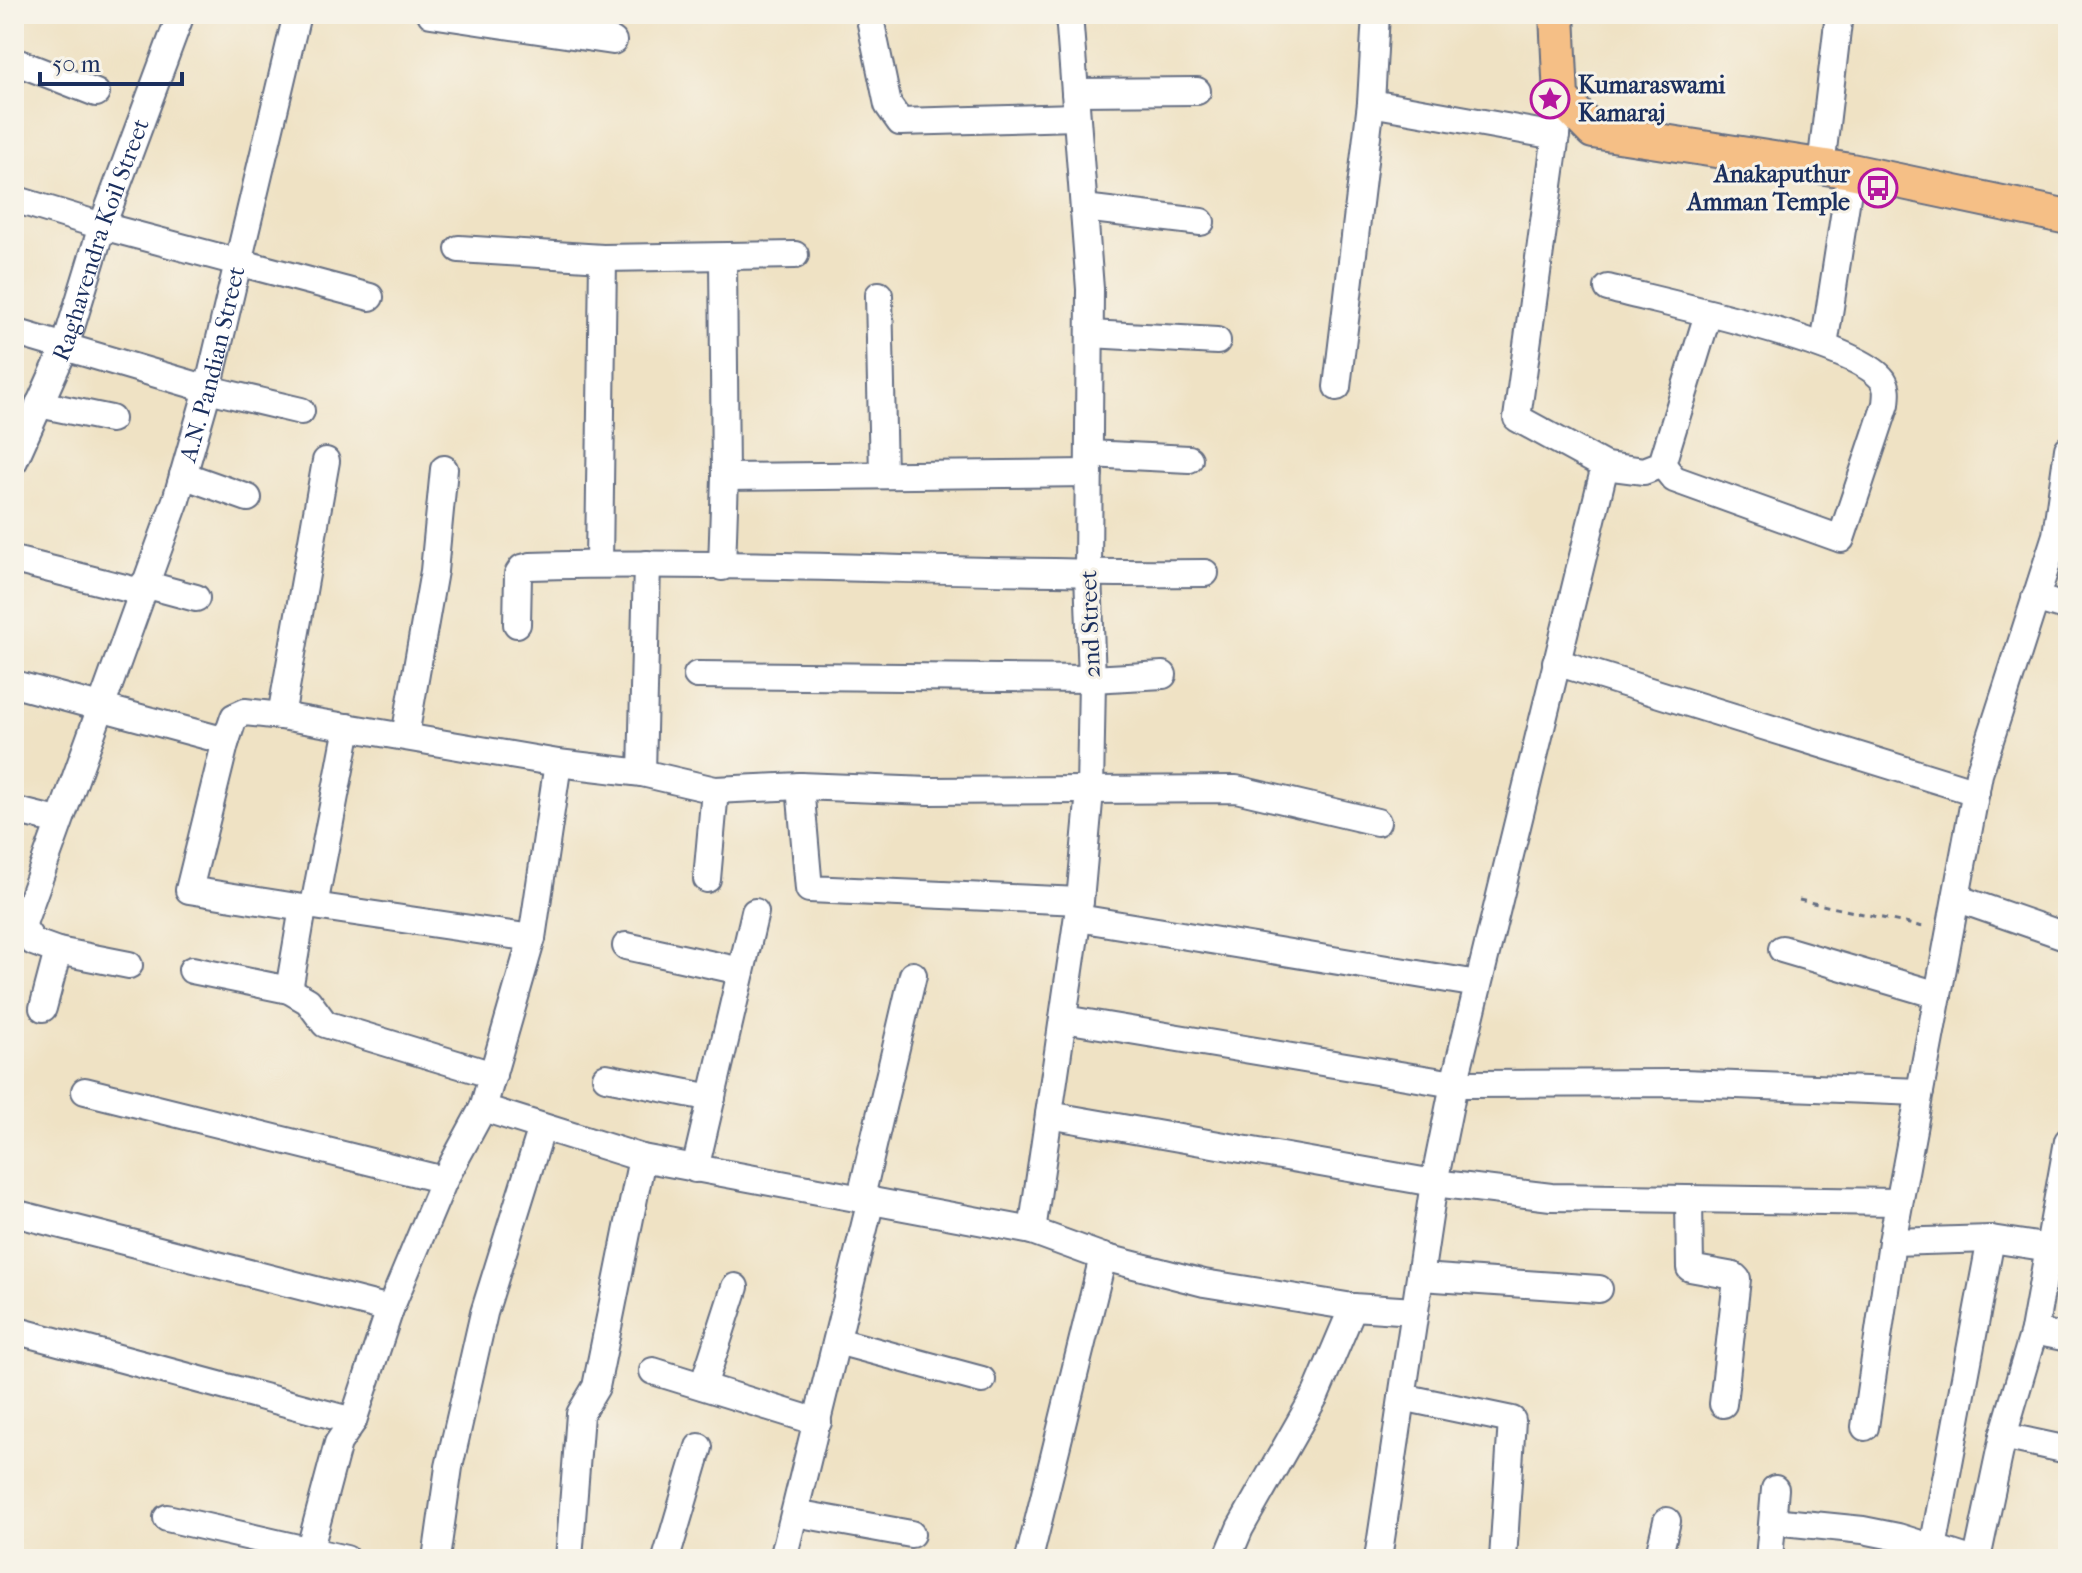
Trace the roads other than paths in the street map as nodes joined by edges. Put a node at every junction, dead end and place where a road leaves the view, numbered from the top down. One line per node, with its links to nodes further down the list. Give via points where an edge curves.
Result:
1 (181, 14): 22 (street, Raghavendra Koil Street)
2 (297, 14): 27 (street, A.N. Pandian Street)
3 (431, 14): 9 (street)
4 (869, 14): 15 (street, via 888,105 900,122)
5 (1069, 14): 15 (street, 2nd Street)
6 (1376, 14): 14 (street)
7 (1557, 14): 13 (main road)
8 (1839, 14): 17 (street)
9 (613, 41)
10 (14, 61): 12 (street)
11 (1197, 91): 15 (street)
12 (96, 93)
13 (1561, 98): 16 (street); 17 (main road, via 1593,131)
14 (1371, 103): 16 (street); 37 (street)
15 (1076, 105): 19 (street, 2nd Street)
16 (1556, 136): 48 (street, via 1517,418)
17 (1836, 169): 20 (main road); 35 (street)
18 (14, 199): 22 (street)
19 (1084, 208): 21 (street); 33 (street, 2nd Street)
20 (2068, 217)
21 (1201, 222)
22 (102, 226): 27 (street); 36 (street, Raghavendra Koil Street)
23 (459, 249): 25 (street)
24 (795, 255): 26 (street)
25 (603, 258): 26 (street); 55 (street)
26 (723, 258): 52 (street)
27 (238, 261): 30 (street); 38 (street, A.N. Pandian Street)
28 (1608, 288): 31 (street)
29 (879, 295): 51 (street)
30 (370, 297)
31 (1708, 314): 35 (street); 47 (street)
32 (14, 332): 36 (street)
33 (1090, 334): 34 (street); 46 (street, 2nd Street)
34 (1217, 341)
35 (1824, 346): 47 (street, via 1872,370 1888,390 1841,539 1674,479)
36 (65, 347): 38 (street); 39 (street, Raghavendra Koil Street)
37 (1337, 387)
38 (208, 389): 40 (street); 50 (street, A.N. Pandian Street)
39 (39, 404): 41 (street); 44 (street, Raghavendra Koil Street)
40 (301, 411)
41 (111, 419)
42 (2068, 449): 62 (street, via 2056,535)
43 (1189, 459): 46 (street)
44 (14, 461)
45 (326, 461): 71 (street)
46 (1089, 464): 51 (street); 59 (street, 2nd Street)
47 (1662, 464): 48 (street, via 1644,471)
48 (1605, 466): 65 (street)
49 (444, 469): 74 (street, via 434,571)
50 (183, 475): 53 (street); 60 (street, A.N. Pandian Street)
51 (883, 475): 52 (street)
52 (725, 477): 57 (street)
53 (248, 498)
54 (14, 560): 60 (street)
55 (599, 564): 56 (street); 64 (street, via 522,568)
56 (647, 564): 57 (street); 76 (street)
57 (722, 567): 59 (street)
58 (1205, 573): 59 (street)
59 (1088, 574): 68 (street, 2nd Street)
60 (142, 588): 61 (street); 70 (street, A.N. Pandian Street)
61 (196, 598)
62 (2035, 598): 63 (street); 80 (street)
63 (2068, 608)
64 (517, 624)
65 (1556, 662): 80 (street); 98 (street)
66 (697, 675): 68 (street)
67 (1163, 675): 68 (street)
68 (1092, 679): 79 (street, 2nd Street)
69 (14, 684): 70 (street)
70 (102, 708): 73 (street, via 226,741); 82 (street, A.N. Pandian Street)
71 (281, 716): 72 (street); 73 (street, via 238,714)
72 (348, 727): 74 (street); 86 (street)
73 (228, 732): 86 (street, via 189,890)
74 (405, 736): 75 (street)
75 (558, 763): 76 (street); 90 (street)
76 (642, 773): 78 (street)
77 (800, 786): 78 (street); 79 (street); 87 (street, via 809,889)
78 (715, 790): 84 (street)
79 (1090, 791): 83 (street, via 1236,789); 87 (street, 2nd Street)
80 (1976, 792): 85 (street)
81 (14, 810): 82 (street)
82 (58, 821): 93 (street, A.N. Pandian Street, via 22,926 33,942)
83 (1377, 822)
84 (707, 879)
85 (1956, 898): 89 (street); 100 (street)
86 (309, 907): 90 (street); 99 (street)
87 (1079, 910): 98 (street); 102 (street, 2nd Street)
88 (755, 912): 96 (street)
89 (2068, 937)
90 (532, 938): 103 (street)
91 (626, 946): 96 (street)
92 (1782, 949): 100 (street)
93 (58, 951): 94 (street); 101 (street)
94 (129, 965)
95 (192, 970): 99 (street)
96 (741, 971): 108 (street)
97 (913, 975): 117 (street)
98 (1478, 984): 105 (street)
99 (289, 990): 103 (street, via 308,1001 325,1024)
100 (1938, 995): 107 (street)
101 (43, 1008)
102 (1064, 1019): 105 (street); 110 (street, 2nd Street)
103 (493, 1075): 109 (street)
104 (606, 1077): 108 (street)
105 (1454, 1084): 107 (street, via 1683,1083); 116 (street)
106 (85, 1091): 115 (street)
107 (1920, 1092): 119 (street)
108 (712, 1098): 114 (street)
109 (483, 1108): 111 (street); 115 (street)
110 (1049, 1115): 116 (street); 121 (street, 2nd Street)
111 (542, 1127): 113 (street); 157 (street, via 484,1313 449,1467)
112 (2068, 1144): 124 (street)
113 (642, 1158): 114 (street); 158 (street, via 596,1387 580,1414)
114 (695, 1169): 117 (street)
115 (444, 1180): 130 (street)
116 (1434, 1183): 118 (street, via 1551,1197); 126 (street)
117 (866, 1198): 121 (street); 135 (street)
118 (1689, 1200): 119 (street); 140 (street, via 1690,1268 1737,1279)
119 (1899, 1202): 123 (street)
120 (14, 1213): 130 (street)
121 (1032, 1231): 125 (street)
122 (1991, 1239): 123 (street); 124 (street); 154 (street)
123 (1892, 1242): 143 (street)
124 (2050, 1248): 133 (street)
125 (1103, 1257): 129 (street, via 1204,1283); 161 (street)
126 (1421, 1277): 128 (street); 131 (street)
127 (735, 1287): 138 (street)
128 (1599, 1289)
129 (1353, 1307): 131 (street); 162 (street, via 1316,1394)
130 (390, 1309): 141 (street)
131 (1415, 1311): 139 (street)
132 (14, 1330): 141 (street)
133 (2034, 1331): 134 (street); 144 (street)
134 (2068, 1338)
135 (837, 1341): 137 (street); 142 (street)
136 (653, 1371): 138 (street)
137 (982, 1380)
138 (703, 1386): 142 (street)
139 (1402, 1397): 163 (street); 164 (street, via 1512,1420)
140 (1723, 1404)
141 (353, 1421): 155 (street, via 338,1443)
142 (818, 1422): 148 (street)
143 (1865, 1427)
144 (2003, 1436): 146 (street); 168 (street)
145 (699, 1447): 159 (street)
146 (2068, 1450)
147 (1775, 1489): 151 (street)
148 (795, 1513): 152 (street); 160 (street)
149 (167, 1518): 155 (street)
150 (1667, 1521): 165 (street)
151 (1773, 1521): 153 (street, via 1863,1530); 166 (street)
152 (911, 1534)
153 (1894, 1548): 154 (street)
154 (1933, 1548): 167 (street)
155 (309, 1552): 156 (street)
156 (346, 1559)
157 (436, 1559)
158 (569, 1559)
159 (666, 1559)
160 (783, 1559)
161 (1029, 1559)
162 (1227, 1559)
163 (1378, 1559)
164 (1503, 1559)
165 (1658, 1559)
166 (1769, 1559)
167 (1968, 1559)
168 (1977, 1559)

